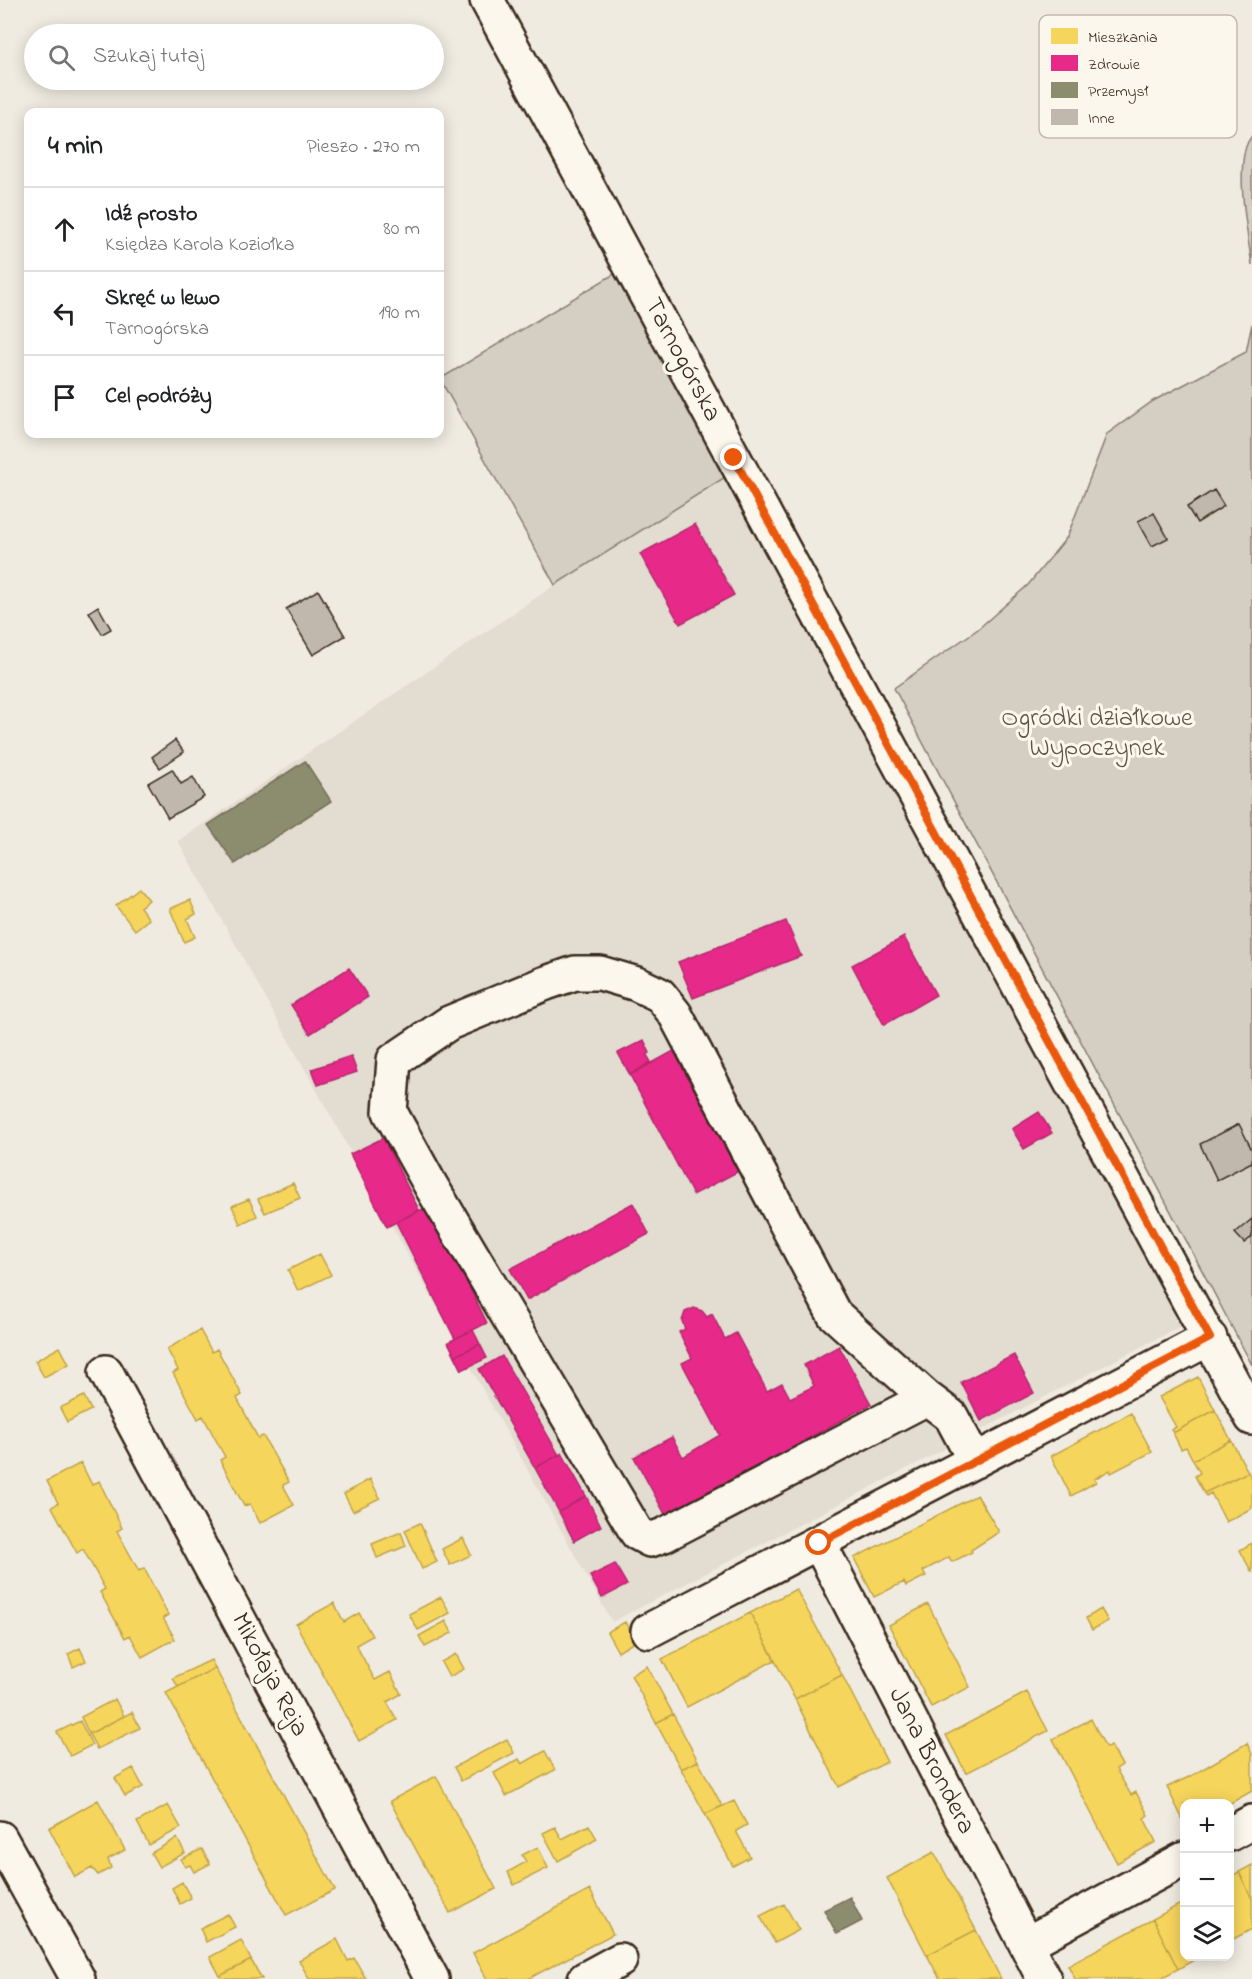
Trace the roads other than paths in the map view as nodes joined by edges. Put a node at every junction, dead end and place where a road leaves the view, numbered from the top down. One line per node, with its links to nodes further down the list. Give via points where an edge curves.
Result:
1 (487, 0): 2 (street, Tarnogórska)
2 (1210, 1338): 5 (street, Tarnogórska); 6 (street)
3 (106, 1372): 16 (street, Mikołaja Reja)
4 (927, 1398): 4 (street, via 664,1535 650,1540 637,1533 390,1112 394,1059 449,1023 575,973 600,973 660,995 675,1014 834,1314); 6 (street, via 951,1416)
5 (1252, 1418)
6 (975, 1461): 7 (street)
7 (819, 1543): 8 (street); 13 (street, Jana Brondera)
8 (648, 1631)
9 (1252, 1822): 10 (street)
10 (1234, 1832)
11 (0, 1838): 15 (street)
12 (1180, 1862): 13 (street)
13 (1026, 1944): 18 (street, Jana Brondera)
14 (621, 1960): 17 (street)
15 (78, 1979)
16 (432, 1979)
17 (585, 1979)
18 (1044, 1979)

